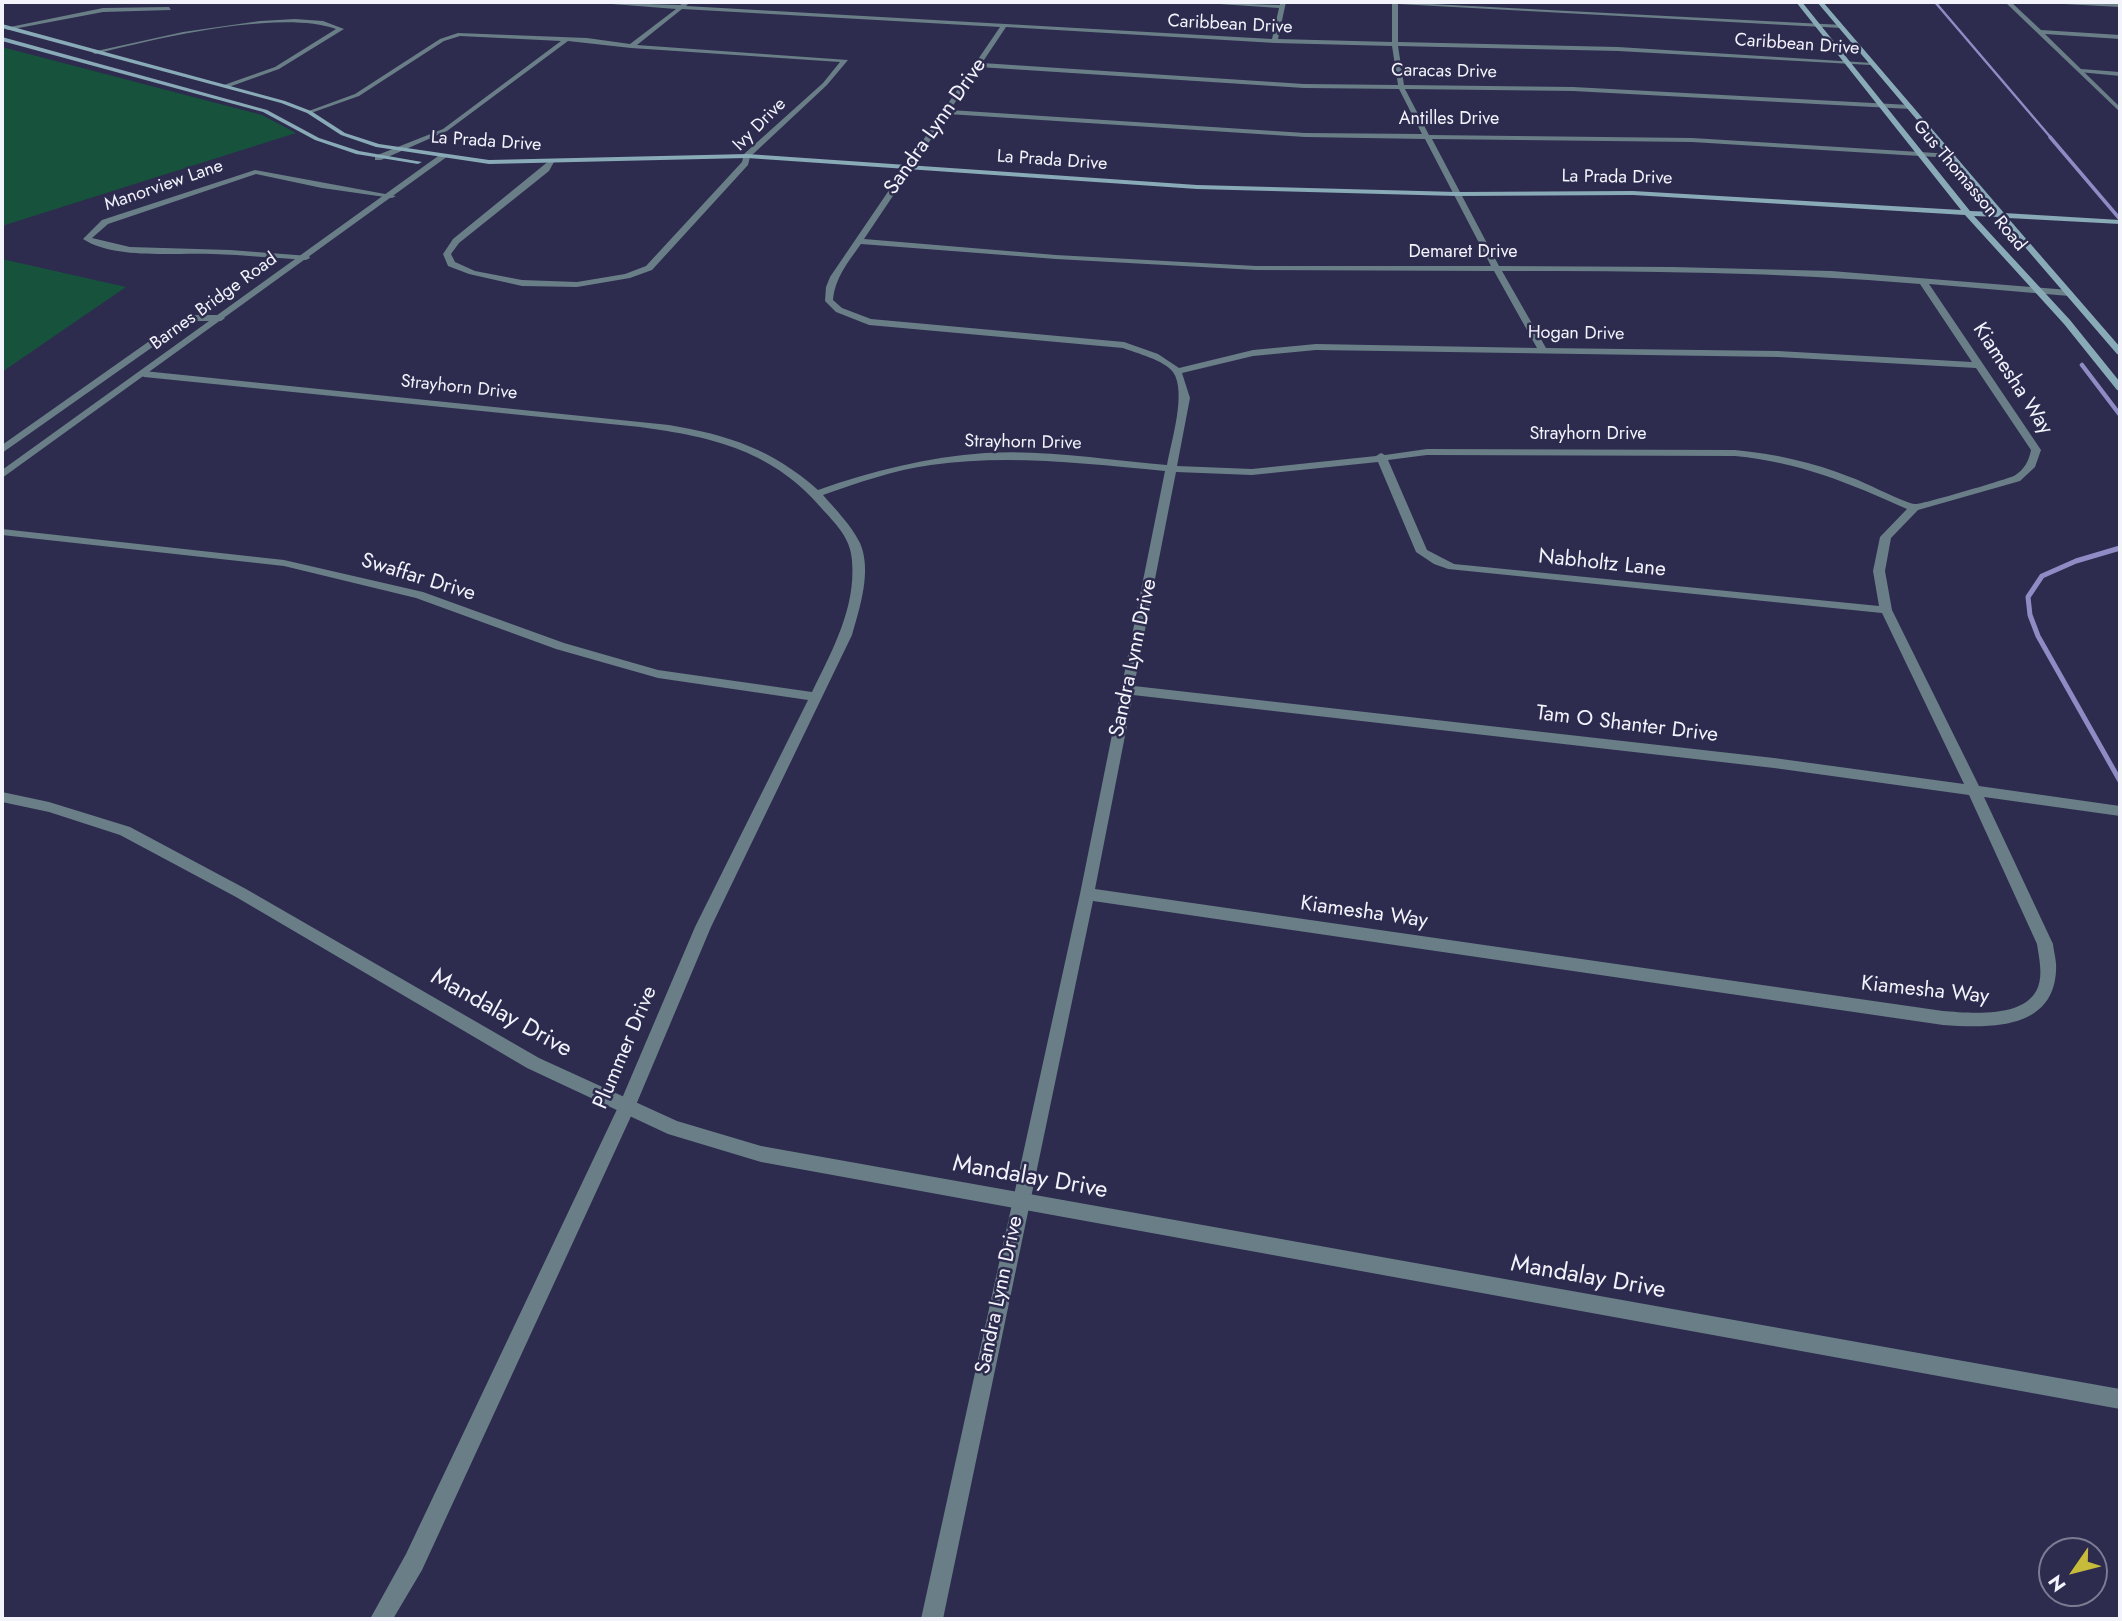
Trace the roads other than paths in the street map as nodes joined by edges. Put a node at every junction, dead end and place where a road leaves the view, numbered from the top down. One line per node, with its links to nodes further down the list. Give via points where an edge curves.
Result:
1 (589, 2): 11 (street, Caribbean Drive)
2 (689, 2): 11 (street)
3 (1192, 2): 9 (street)
4 (1395, 2): 15 (street); 25 (street)
5 (1798, 2): 15 (main road, Gus Thomasson Road)
6 (1821, 2): 17 (main road, Gus Thomasson Road)
7 (2008, 2): 19 (street)
8 (2064, 2): 10 (street)
9 (1283, 4): 23 (street)
10 (2120, 5)
11 (680, 7): 14 (street, Caribbean Drive); 24 (street)
12 (799, 8): 14 (street)
13 (169, 9): 18 (street, via 103,10)
14 (792, 14): 16 (street, Caribbean Drive)
15 (1817, 24): 17 (street); 27 (main road, Gus Thomasson Road)
16 (1004, 26): 23 (street, Caribbean Drive); 29 (street, Sandra Lynn Drive)
17 (1841, 26): 28 (main road, Gus Thomasson Road)
18 (5, 27): 26 (main road, La Prada Drive)
19 (2039, 32): 20 (street); 30 (street)
20 (2120, 37)
21 (2, 39): 37 (main road, La Prada Drive)
22 (567, 39): 24 (street, Ivy Drive); 39 (street, Ivy Drive, via 460,34 442,40 357,95); 42 (street, via 446,130)
23 (1275, 41): 25 (street, Caribbean Drive)
24 (631, 46): 47 (street, Ivy Drive, via 845,60)
25 (1395, 46): 27 (street, Caribbean Drive, via 1618,49); 33 (street)
26 (95, 52): 32 (main road, La Prada Drive); 32 (street, via 162,36 243,25 314,23 341,29 276,68)
27 (1847, 62): 28 (street, Caribbean Drive); 35 (main road, Gus Thomasson Road)
28 (1870, 63): 36 (main road, Gus Thomasson Road)
29 (979, 65): 33 (street, Caracas Drive, via 1304,86); 40 (street, Sandra Lynn Drive)
30 (2081, 71): 31 (street); 38 (street)
31 (2120, 74)
32 (226, 86): 34 (main road, La Prada Drive)
33 (1401, 87): 35 (street, Caracas Drive, via 1615,90); 41 (street)
34 (276, 100): 37 (main road); 39 (main road, La Prada Drive)
35 (1882, 105): 36 (street, Caracas Drive); 43 (main road, Gus Thomasson Road)
36 (1910, 107): 45 (main road, Gus Thomasson Road)
37 (258, 108): 46 (main road, La Prada Drive, via 317,139)
38 (2120, 110)
39 (309, 112): 42 (main road, La Prada Drive, via 343,134)
40 (946, 112): 41 (street, Antilles Drive, via 1305,135); 50 (street, Sandra Lynn Drive)
41 (1427, 135): 43 (street, Antilles Drive, via 1692,140); 52 (street)
42 (397, 150): 44 (main road, La Prada Drive); 46 (street)
43 (1921, 155): 45 (street, Antilles Drive); 54 (main road, Gus Thomasson Road)
44 (444, 156): 48 (street, Barnes Bridge Road); 49 (main road, La Prada Drive)
45 (1951, 156): 55 (main road, Gus Thomasson Road)
46 (378, 158): 48 (main road, La Prada Drive)
47 (746, 159): 49 (main road, La Prada Drive); 49 (street, Ivy Drive, via 660,258 632,276 555,284 481,275 451,264 447,254 462,235); 50 (main road, La Prada Drive)
48 (434, 164): 49 (main road, La Prada Drive); 51 (street, Barnes Bridge Road)
49 (548, 165)
50 (906, 171): 52 (main road, La Prada Drive, via 1244,196); 60 (street, Sandra Lynn Drive)
51 (392, 196): 61 (street, Barnes Bridge Road); 61 (street, Manorview Lane, via 255,172 106,222 87,239 134,250)
52 (1458, 197): 53 (main road, La Prada Drive); 62 (street)
53 (1804, 205): 54 (main road, La Prada Drive); 56 (main road, La Prada Drive)
54 (1968, 213): 55 (main road, La Prada Drive); 56 (main road, Gus Thomasson Road)
55 (2001, 215): 57 (main road, La Prada Drive); 58 (main road, Gus Thomasson Road)
56 (1974, 220): 58 (main road, La Prada Drive); 64 (main road, Gus Thomasson Road)
57 (2120, 222)
58 (2008, 223): 59 (main road, La Prada Drive); 65 (main road, Gus Thomasson Road)
59 (2120, 231)
60 (858, 241): 62 (street, Demaret Drive, via 1228,267); 70 (street, Sandra Lynn Drive, via 834,277 828,297 833,306 854,317 905,326 1124,345 1155,356)
61 (306, 258): 66 (street, Barnes Bridge Road)
62 (1496, 268): 63 (street, Demaret Drive, via 1831,274); 67 (street)
63 (1923, 282): 64 (street, Demaret Drive); 69 (street, Kiamesha Way)
64 (2039, 292): 65 (street, Demaret Drive); 72 (main road, Gus Thomasson Road)
65 (2069, 293): 68 (main road, Gus Thomasson Road)
66 (221, 318): 71 (street, Barnes Bridge Road); 73 (street, via 195,318 178,325)
67 (1544, 350): 69 (street, Hogan Drive, via 1778,354); 70 (street, Hogan Drive, via 1317,347 1253,353)
68 (2120, 352)
69 (1977, 365): 78 (street, Kiamesha Way, via 2036,450 2035,460 2016,479)
70 (1177, 371): 75 (street, Sandra Lynn Drive, via 1185,398)
71 (144, 374): 76 (street, Barnes Bridge Road); 77 (street, Strayhorn Drive, via 678,428 745,447 787,467)
72 (2120, 388)
73 (2, 450)
74 (1381, 456): 75 (street, Strayhorn Drive, via 1252,472); 78 (street, Strayhorn Drive, via 1427,452 1765,455 1825,469); 80 (street, Nabholtz Lane, via 1422,552 1452,567)
75 (1172, 469): 77 (street, Strayhorn Drive, via 987,456 928,462); 81 (street, Sandra Lynn Drive)
76 (2, 475)
77 (818, 493): 82 (street, Plummer Drive, via 857,549 859,588 846,635)
78 (1914, 508): 80 (street, Kiamesha Way, via 1886,537 1879,571)
79 (2, 532): 82 (street, Swaffar Drive, via 284,563 419,596 560,646 659,674)
80 (1886, 610): 83 (street, Kiamesha Way)
81 (1128, 690): 83 (street, Tam O Shanter Drive, via 1566,738); 86 (street, Sandra Lynn Drive)
82 (817, 697): 87 (street, Plummer Drive, via 703,927)
83 (1974, 790): 85 (street, Tam O Shanter Drive); 86 (street, Kiamesha Way, via 2050,963 2040,999 2025,1013 2006,1020 1943,1018)
84 (2, 797): 87 (street, Mandalay Drive, via 125,831 533,1063)
85 (2118, 810)
86 (1087, 894): 88 (street, Sandra Lynn Drive)
87 (626, 1106): 88 (street, Mandalay Drive, via 674,1128 761,1154); 90 (street, Plummer Drive, via 414,1562)
88 (1020, 1201): 89 (street, Mandalay Drive); 91 (street, Sandra Lynn Drive)
89 (2120, 1399)
90 (381, 1619)
91 (932, 1619)

